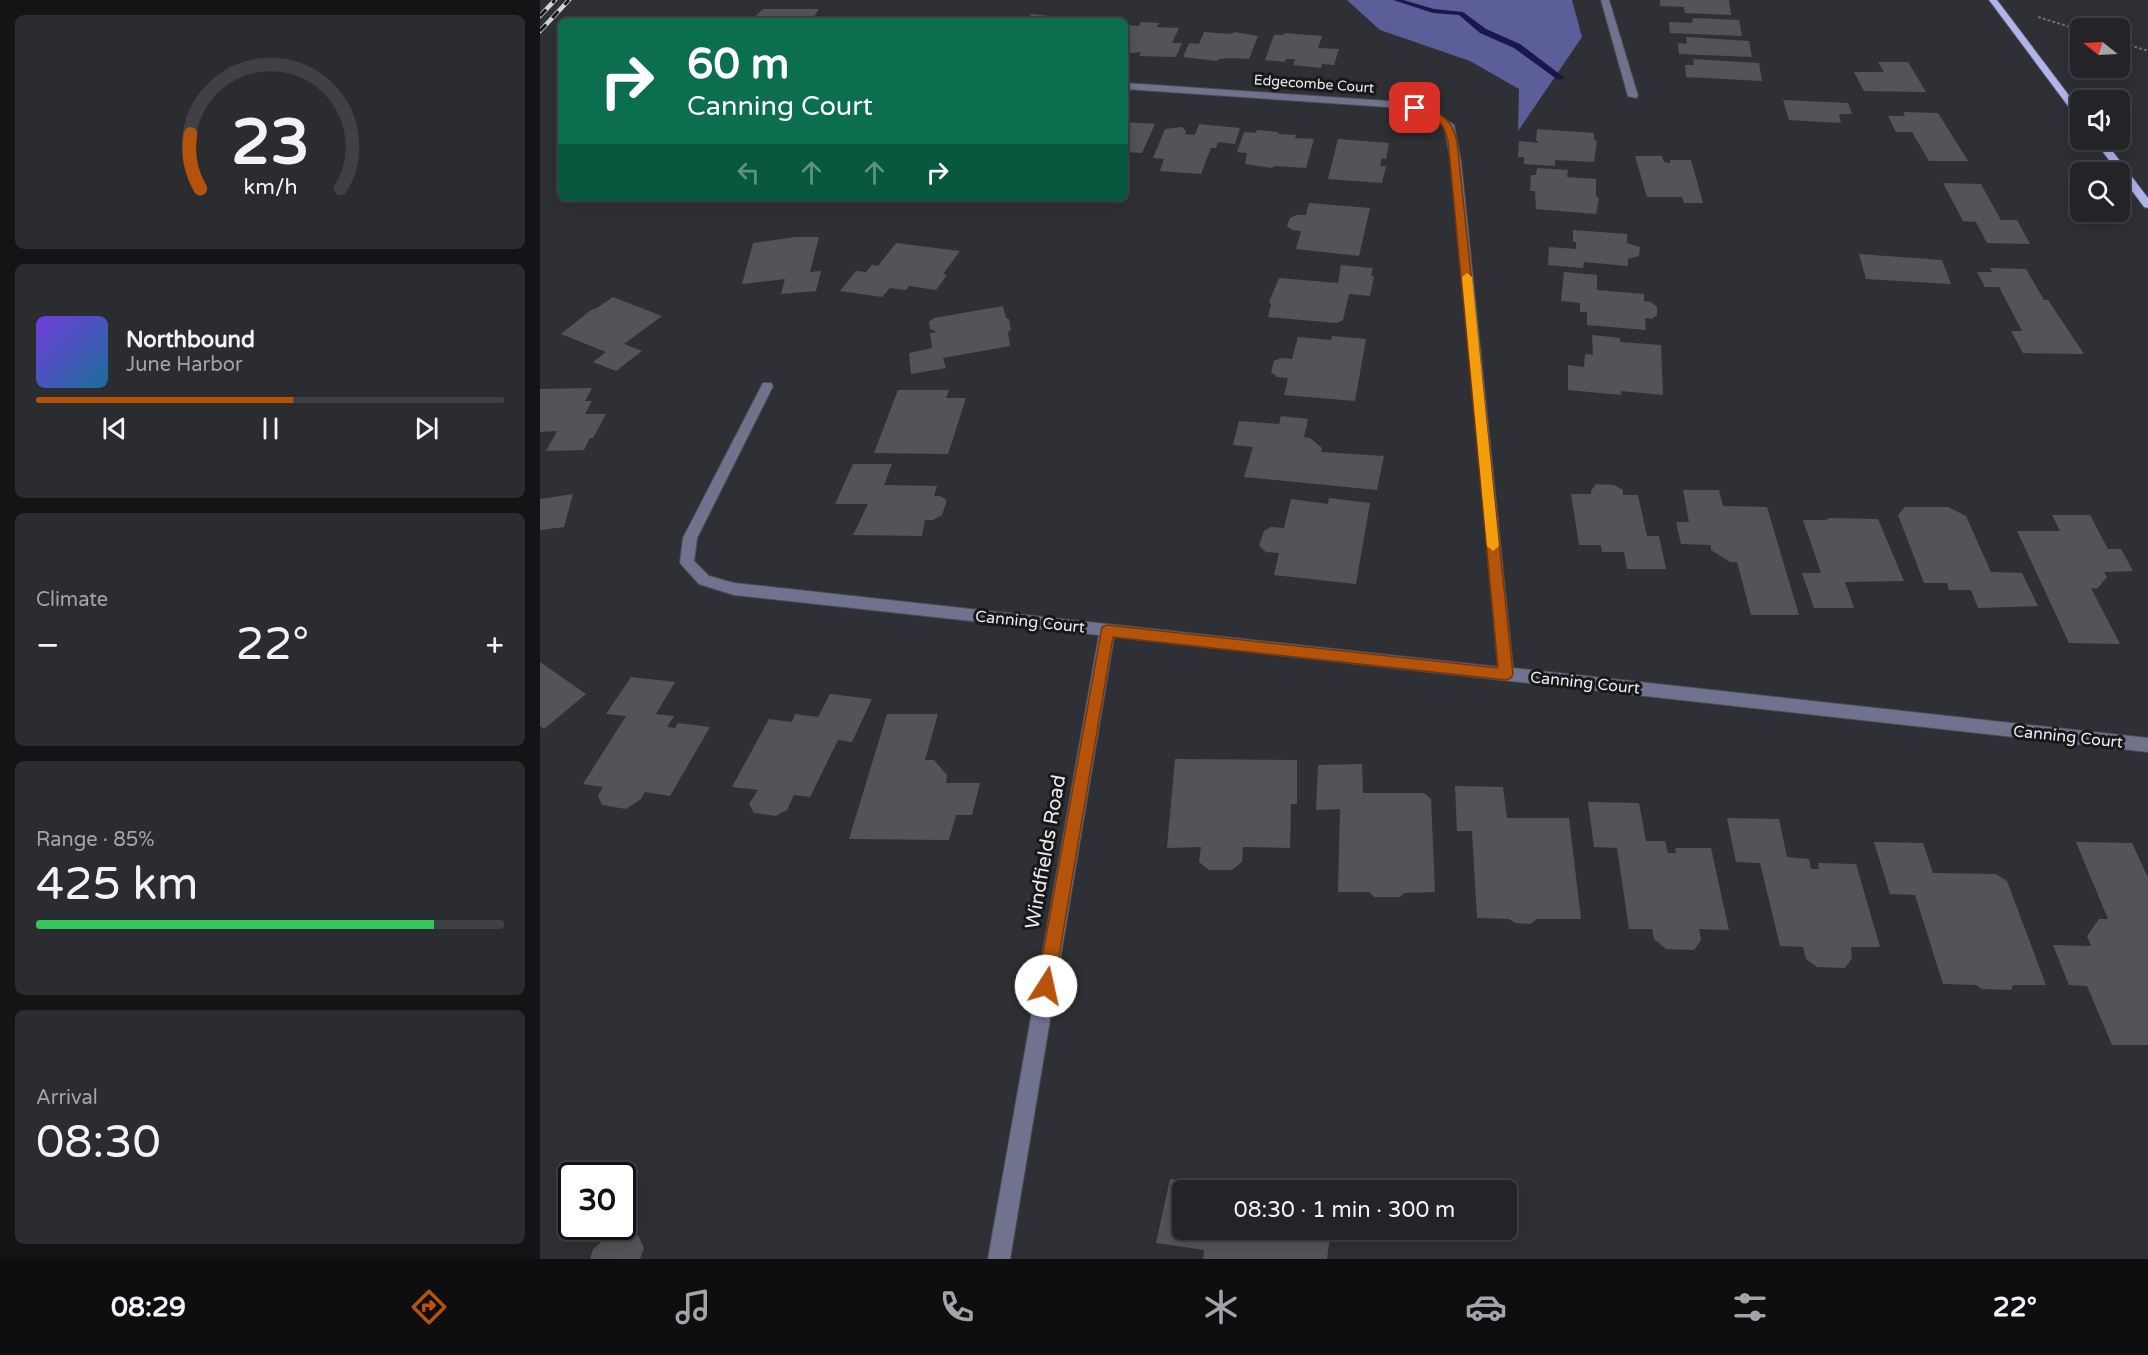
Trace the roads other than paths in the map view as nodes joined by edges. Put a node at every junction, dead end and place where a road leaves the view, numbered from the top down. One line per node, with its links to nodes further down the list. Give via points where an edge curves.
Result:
1 (1605, 0): 4 (street)
2 (1993, 0): 5 (main road)
3 (1128, 86): 10 (street, Edgecombe Court, via 1388,104 1436,115 1449,125 1456,162)
4 (1632, 96)
5 (2070, 103)
6 (2107, 150): 7 (main road)
7 (2148, 205)
8 (767, 386): 9 (street, Canning Court, via 690,538 687,563 704,580 734,590)
9 (1107, 631): 10 (street, Canning Court); 12 (street, Windfields Road)
10 (1506, 674): 11 (street, Canning Court)
11 (2148, 745)
12 (999, 1259)

